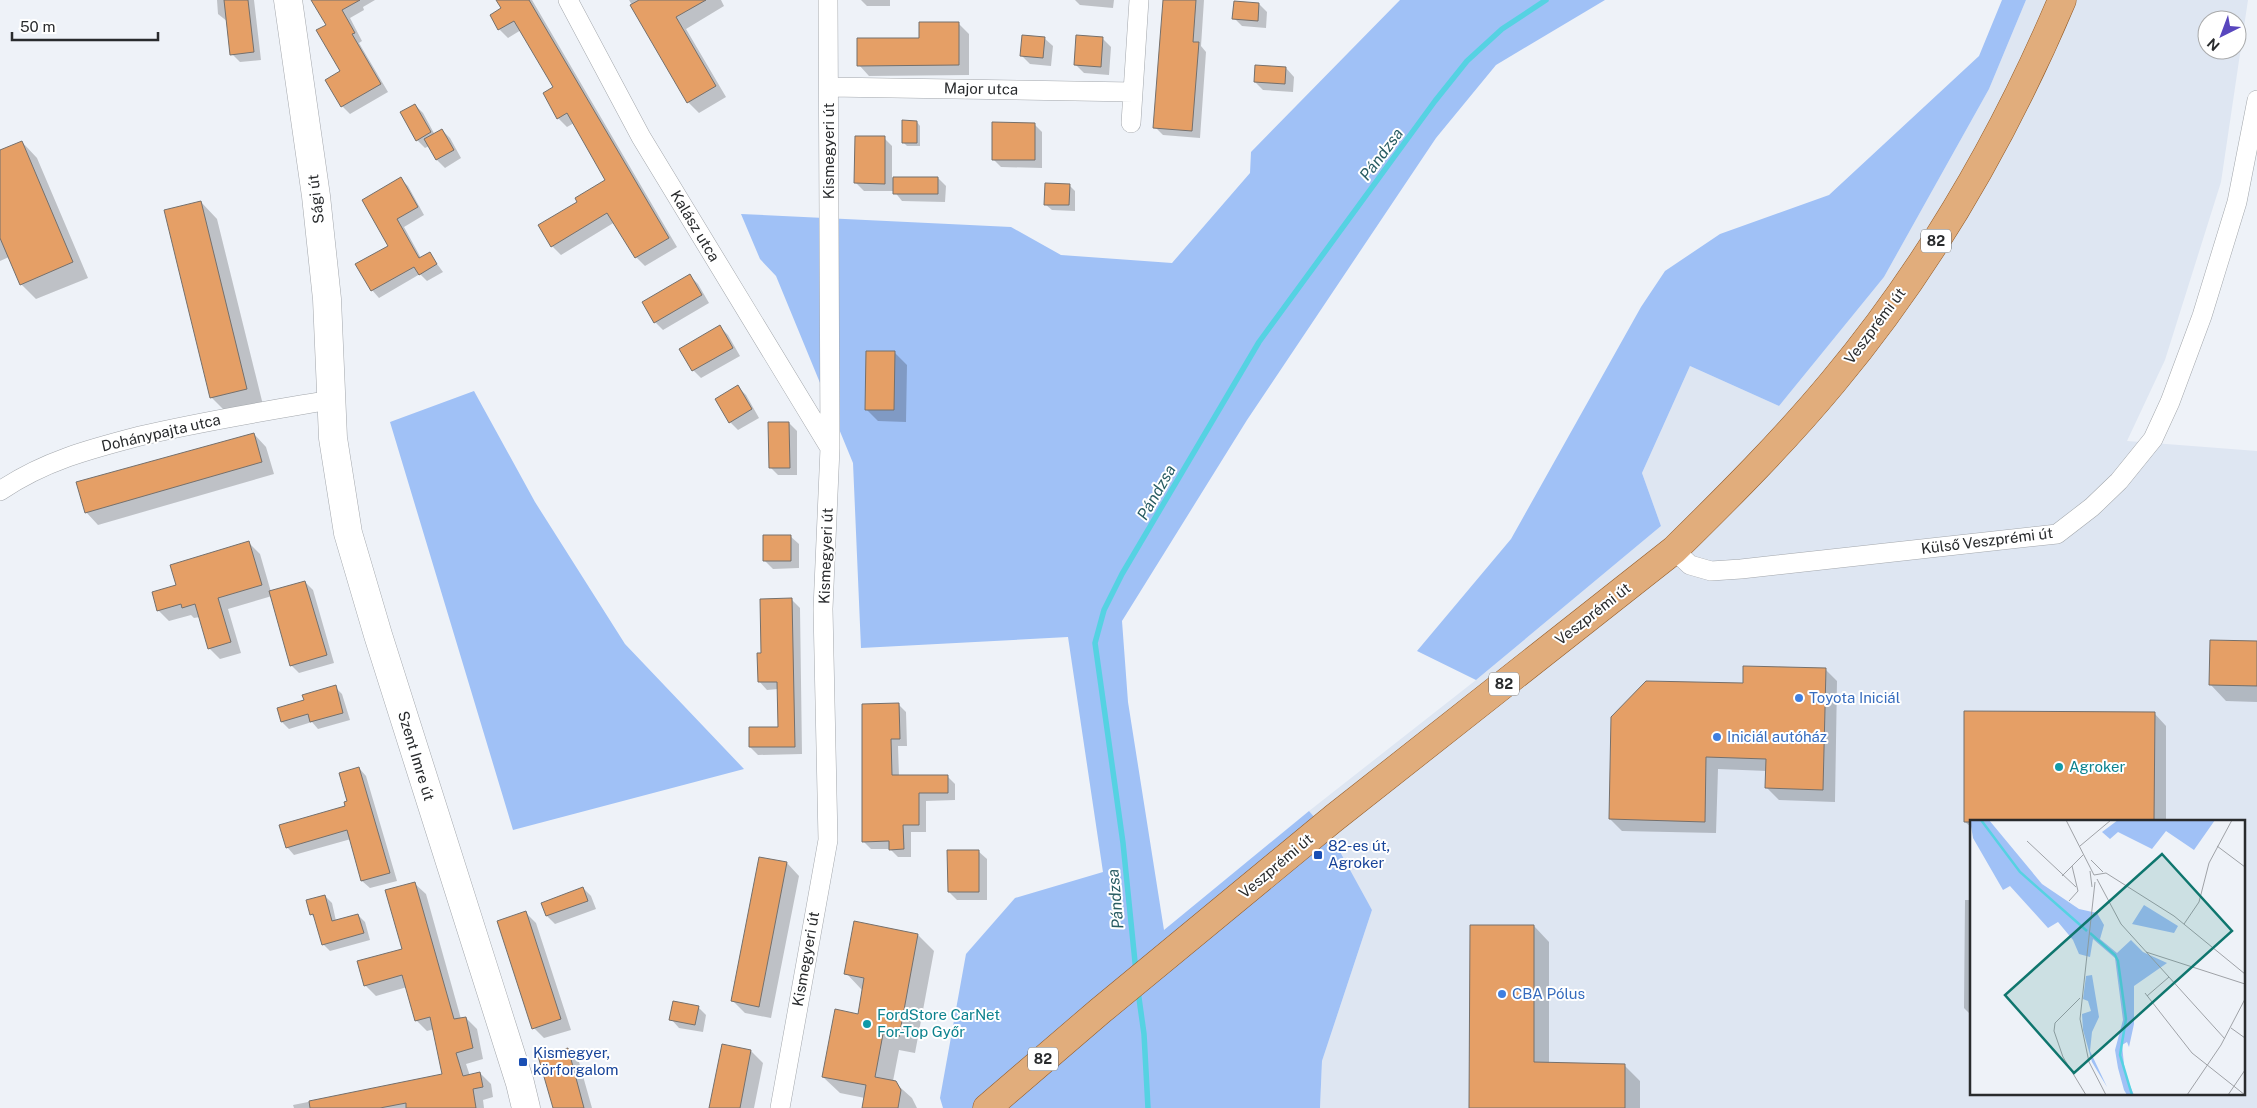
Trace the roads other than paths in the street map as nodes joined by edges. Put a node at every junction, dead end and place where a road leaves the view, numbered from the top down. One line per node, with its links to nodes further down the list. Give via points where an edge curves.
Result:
1 (288, 0): 10 (main road, Sági út, via 327,299)
2 (568, 0): 11 (street, Kalász utca, via 641,137)
3 (828, 0): 6 (street, Kismegyeri út)
4 (1139, 0): 7 (street)
5 (2062, 0): 13 (main road, Veszprémi út / 82, via 2035,65 1998,136 1956,210 1914,274 1833,382 1762,461)
6 (829, 87): 7 (street, Major utca); 11 (street, Kismegyeri út)
7 (1133, 92): 9 (street)
8 (2257, 100): 13 (street, Külső Veszprémi út, via 2237,202 2202,316 2170,402 2152,439 2120,481 2092,507 2057,534 1741,569 1711,570 1690,566)
9 (1131, 123)
10 (330, 400): 12 (street, Dohánypajta utca, via 196,423 104,445 46,464); 14 (main road, Szent Imre út, via 348,533)
11 (830, 448): 15 (street, Kismegyeri út, via 823,609 828,840)
12 (0, 491)
13 (1674, 550): 16 (main road, Veszprémi út / 82, via 1334,818)
14 (526, 1108)
15 (780, 1108)
16 (986, 1108)

